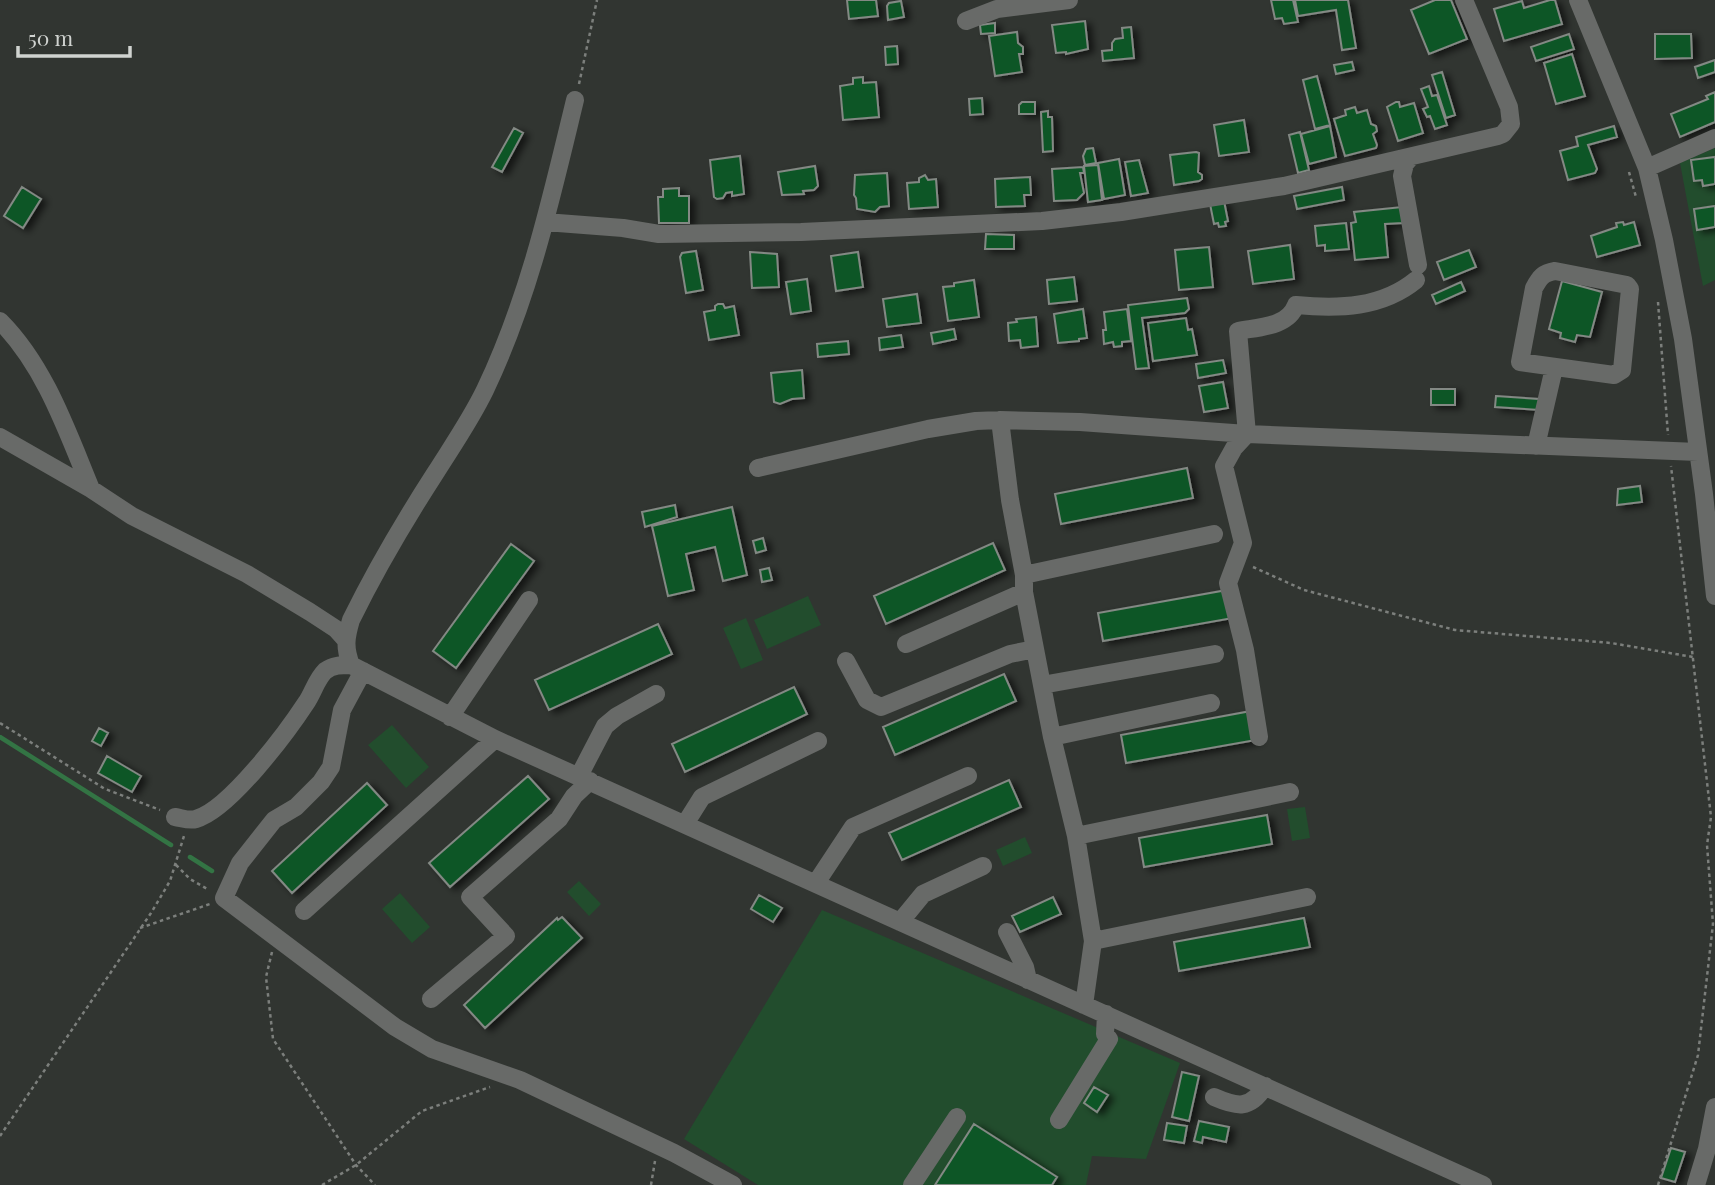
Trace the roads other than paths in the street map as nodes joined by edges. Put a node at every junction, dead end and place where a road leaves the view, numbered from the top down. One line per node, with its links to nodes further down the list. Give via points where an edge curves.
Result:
1 (1069, 0): 4 (street, via 998,9)
2 (1464, 0): 7 (street, via 1509,107 1511,124 1498,136)
3 (1578, 0): 8 (street)
4 (966, 21)
5 (575, 100): 9 (street)
6 (1715, 138): 8 (street)
7 (1411, 157): 9 (street, via 1245,194 1042,221 659,234); 13 (street, via 1402,176 1417,273 1401,292 1386,298 1335,308 1296,306 1285,320 1238,331)
8 (1638, 170): 16 (street, via 1664,240)
9 (545, 222): 24 (street, via 523,297 484,391 365,593)
10 (0, 321): 18 (street, via 32,361)
11 (1554, 368): 11 (street, via 1619,374 1631,291 1627,285 1555,271 1539,278 1520,362); 15 (street)
12 (1000, 420): 13 (street); 17 (street, via 928,429); 21 (street)
13 (1247, 434): 15 (street); 35 (street, via 1224,466 1243,544 1228,583)
14 (0, 437): 18 (street)
15 (1536, 446): 16 (street)
16 (1698, 452): 19 (street)
17 (758, 468)
18 (91, 489): 24 (street, via 132,516 247,574)
19 (1710, 493): 22 (street)
20 (1214, 534): 21 (street)
21 (1024, 583): 25 (street); 26 (street)
22 (1715, 596)
23 (529, 600): 33 (street)
24 (345, 639): 29 (street)
25 (906, 644)
26 (1035, 649): 28 (street, via 1010,654 881,707 867,700); 30 (street)
27 (1214, 654): 30 (street)
28 (846, 662)
29 (357, 668): 33 (street); 41 (street, via 337,665 319,678 287,730 234,792 198,819); 60 (street, via 326,774 311,794 274,820 240,863 224,898 395,1027 432,1049 520,1080)
30 (1042, 685): 34 (street)
31 (656, 694): 39 (street, via 606,726)
32 (1211, 703): 34 (street)
33 (450, 717): 36 (street)
34 (1052, 737): 43 (street)
35 (1259, 737)
36 (495, 739): 39 (street); 47 (street)
37 (818, 741): 42 (street, via 702,797)
38 (968, 776): 45 (street, via 853,827)
39 (584, 778): 42 (street); 52 (street, via 559,819 470,897 506,936)
40 (1290, 792): 43 (street)
41 (175, 817)
42 (685, 824): 45 (street)
43 (1076, 836): 50 (street)
44 (983, 866): 48 (street, via 923,894)
45 (816, 883): 48 (street)
46 (1307, 897): 50 (street)
47 (304, 911)
48 (900, 922): 51 (street)
49 (1007, 932): 51 (street)
50 (1093, 941): 53 (street)
51 (1028, 980): 53 (street)
52 (431, 999)
53 (1084, 1005): 54 (street)
54 (1106, 1014): 55 (street); 59 (street, via 1109,1039)
55 (1265, 1086): 56 (street, via 1244,1105); 62 (street)
56 (1214, 1097)
57 (1715, 1107): 63 (street)
58 (957, 1117): 61 (street)
59 (1059, 1120)
60 (733, 1185)
61 (912, 1185)
62 (1483, 1185)
63 (1696, 1185)

